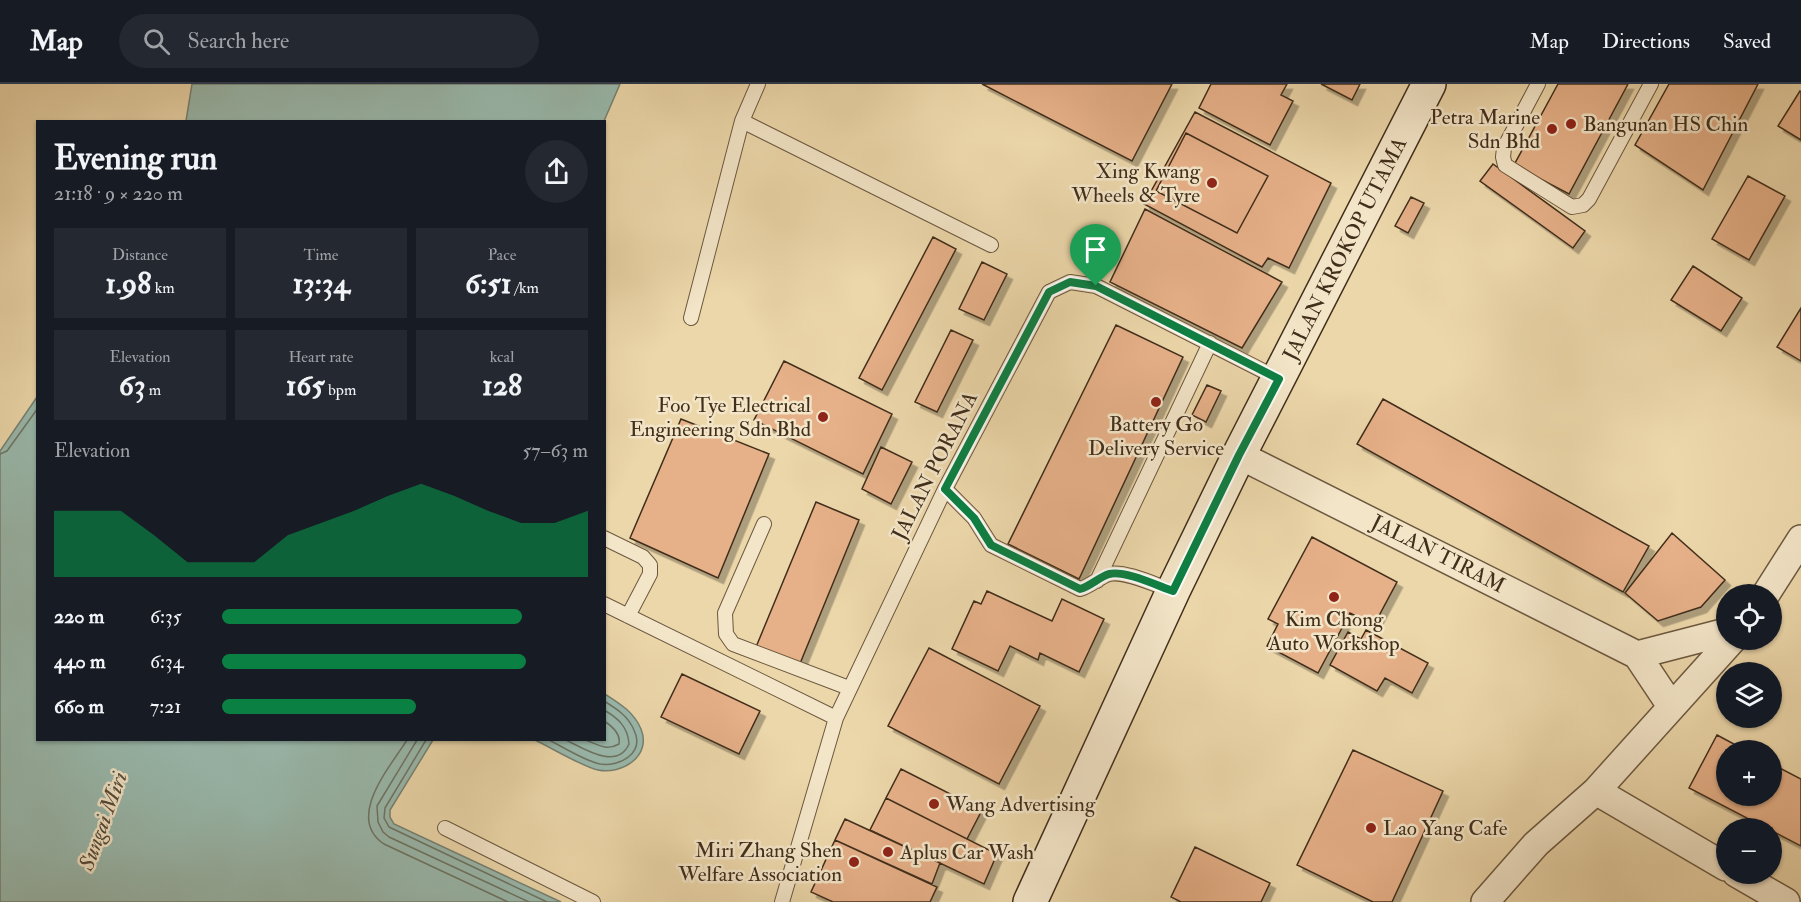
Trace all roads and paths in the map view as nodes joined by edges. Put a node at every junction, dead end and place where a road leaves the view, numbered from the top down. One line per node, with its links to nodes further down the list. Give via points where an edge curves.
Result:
1 (758, 84): 5 (lane)
2 (1429, 84): 9 (street, JALAN KROKOP UTAMA)
3 (1538, 84): 4 (lane, via 1504,148 1505,165 1572,207 1589,199)
4 (1651, 84)
5 (742, 121): 6 (lane); 7 (lane)
6 (991, 245)
7 (691, 318)
8 (1210, 343): 9 (lane, JALAN PORANA); 11 (lane, JALAN PORANA, via 1096,286 1070,282 1049,292); 15 (lane)
9 (1279, 379): 10 (street, JALAN KROKOP UTAMA)
10 (1239, 455): 17 (street, JALAN KROKOP UTAMA); 22 (street, JALAN TIRAM)
11 (945, 489): 15 (lane, via 974,518 991,545 1080,589); 23 (lane, JALAN PORANA)
12 (764, 524): 23 (lane, via 725,613 726,634 733,644)
13 (606, 539): 19 (lane, via 643,557 650,565 650,574)
14 (1801, 539): 16 (street)
15 (1097, 581): 17 (lane, via 1118,573)
16 (1772, 584)
17 (1173, 591): 32 (street, JALAN KROKOP UTAMA)
18 (606, 605): 19 (lane)
19 (628, 616): 25 (lane)
20 (1716, 634): 22 (street)
21 (1723, 650): 24 (street)
22 (1637, 654): 24 (street)
23 (849, 688): 25 (lane, JALAN PORANA)
24 (1671, 706): 26 (street)
25 (836, 718): 31 (lane, JALAN PORANA)
26 (1596, 791): 28 (street); 33 (street, via 1536,844)
27 (445, 828): 30 (lane)
28 (1716, 861)
29 (1755, 884): 34 (street)
30 (593, 902)
31 (782, 902)
32 (1030, 902)
33 (1485, 902)
34 (1786, 902)

